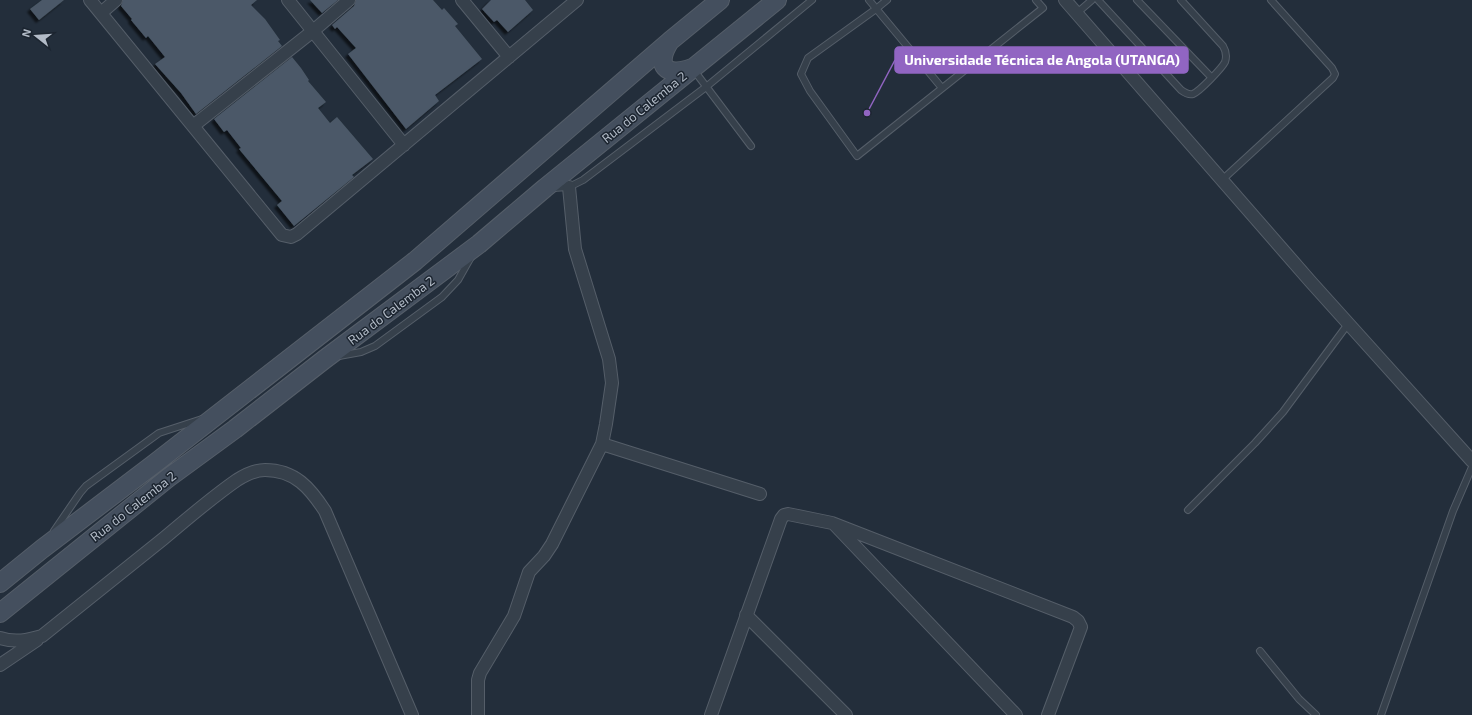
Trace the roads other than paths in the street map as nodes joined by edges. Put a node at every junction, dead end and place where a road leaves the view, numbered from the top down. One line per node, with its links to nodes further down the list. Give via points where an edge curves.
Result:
1 (90, 0): 20 (street)
2 (116, 0): 20 (street)
3 (288, 0): 22 (street)
4 (349, 0): 22 (street)
5 (462, 0): 24 (street)
6 (577, 0): 24 (street)
7 (720, 0): 23 (main road, Rua do Calemba 2)
8 (777, 0): 25 (main road, Rua do Calemba 2)
9 (812, 0): 27 (lane)
10 (869, 0): 19 (lane)
11 (887, 0): 19 (lane)
12 (1036, 0): 28 (lane, via 1043,8)
13 (1065, 0): 21 (street)
14 (1092, 0): 21 (lane)
15 (1098, 0): 26 (lane, via 1184,93 1194,93)
16 (1137, 0): 26 (lane)
17 (1181, 0): 26 (lane, via 1226,50 1224,64)
18 (1271, 0): 32 (lane, via 1335,74)
19 (876, 10): 28 (lane); 28 (lane, via 808,58 801,74 810,91 857,156)
20 (101, 13): 29 (street)
21 (1078, 14): 32 (street)
22 (313, 31): 29 (street); 30 (street)
23 (670, 41): 25 (main road, via 663,55 665,68 671,72); 42 (main road, Rua do Calemba 2, via 415,260)
24 (509, 57): 30 (street)
25 (692, 68): 27 (lane); 34 (main road, Rua do Calemba 2)
26 (1211, 77)
27 (706, 88): 31 (lane); 33 (lane, via 583,180)
28 (942, 88)
29 (193, 126): 30 (street, via 286,237 297,234)
30 (404, 145)
31 (751, 146)
32 (1222, 180): 35 (street)
33 (569, 187): 34 (lane); 36 (street, via 576,249 611,374 612,382)
34 (545, 188): 43 (main road, Rua do Calemba 2, via 479,244 162,483)
35 (1348, 324): 37 (street); 40 (lane, via 1283,412)
36 (602, 444): 39 (street); 50 (street, via 552,544 529,572 514,616 480,673)
37 (1472, 461)
38 (1472, 467): 56 (lane, via 1453,511)
39 (760, 494)
40 (1188, 510)
41 (832, 523): 44 (street, via 784,515); 53 (street); 54 (street, via 1066,614 1078,621 1081,627)
42 (0, 583)
43 (0, 613)
44 (746, 615): 51 (street); 52 (street)
45 (42, 636): 46 (street, via 26,641); 48 (street); 49 (street, via 238,479 264,469 277,471 292,475 306,484 325,511)
46 (0, 638)
47 (1260, 651): 55 (lane, via 1299,699)
48 (0, 665)
49 (412, 715)
50 (478, 715)
51 (711, 715)
52 (846, 715)
53 (1016, 715)
54 (1048, 715)
55 (1316, 715)
56 (1381, 715)

